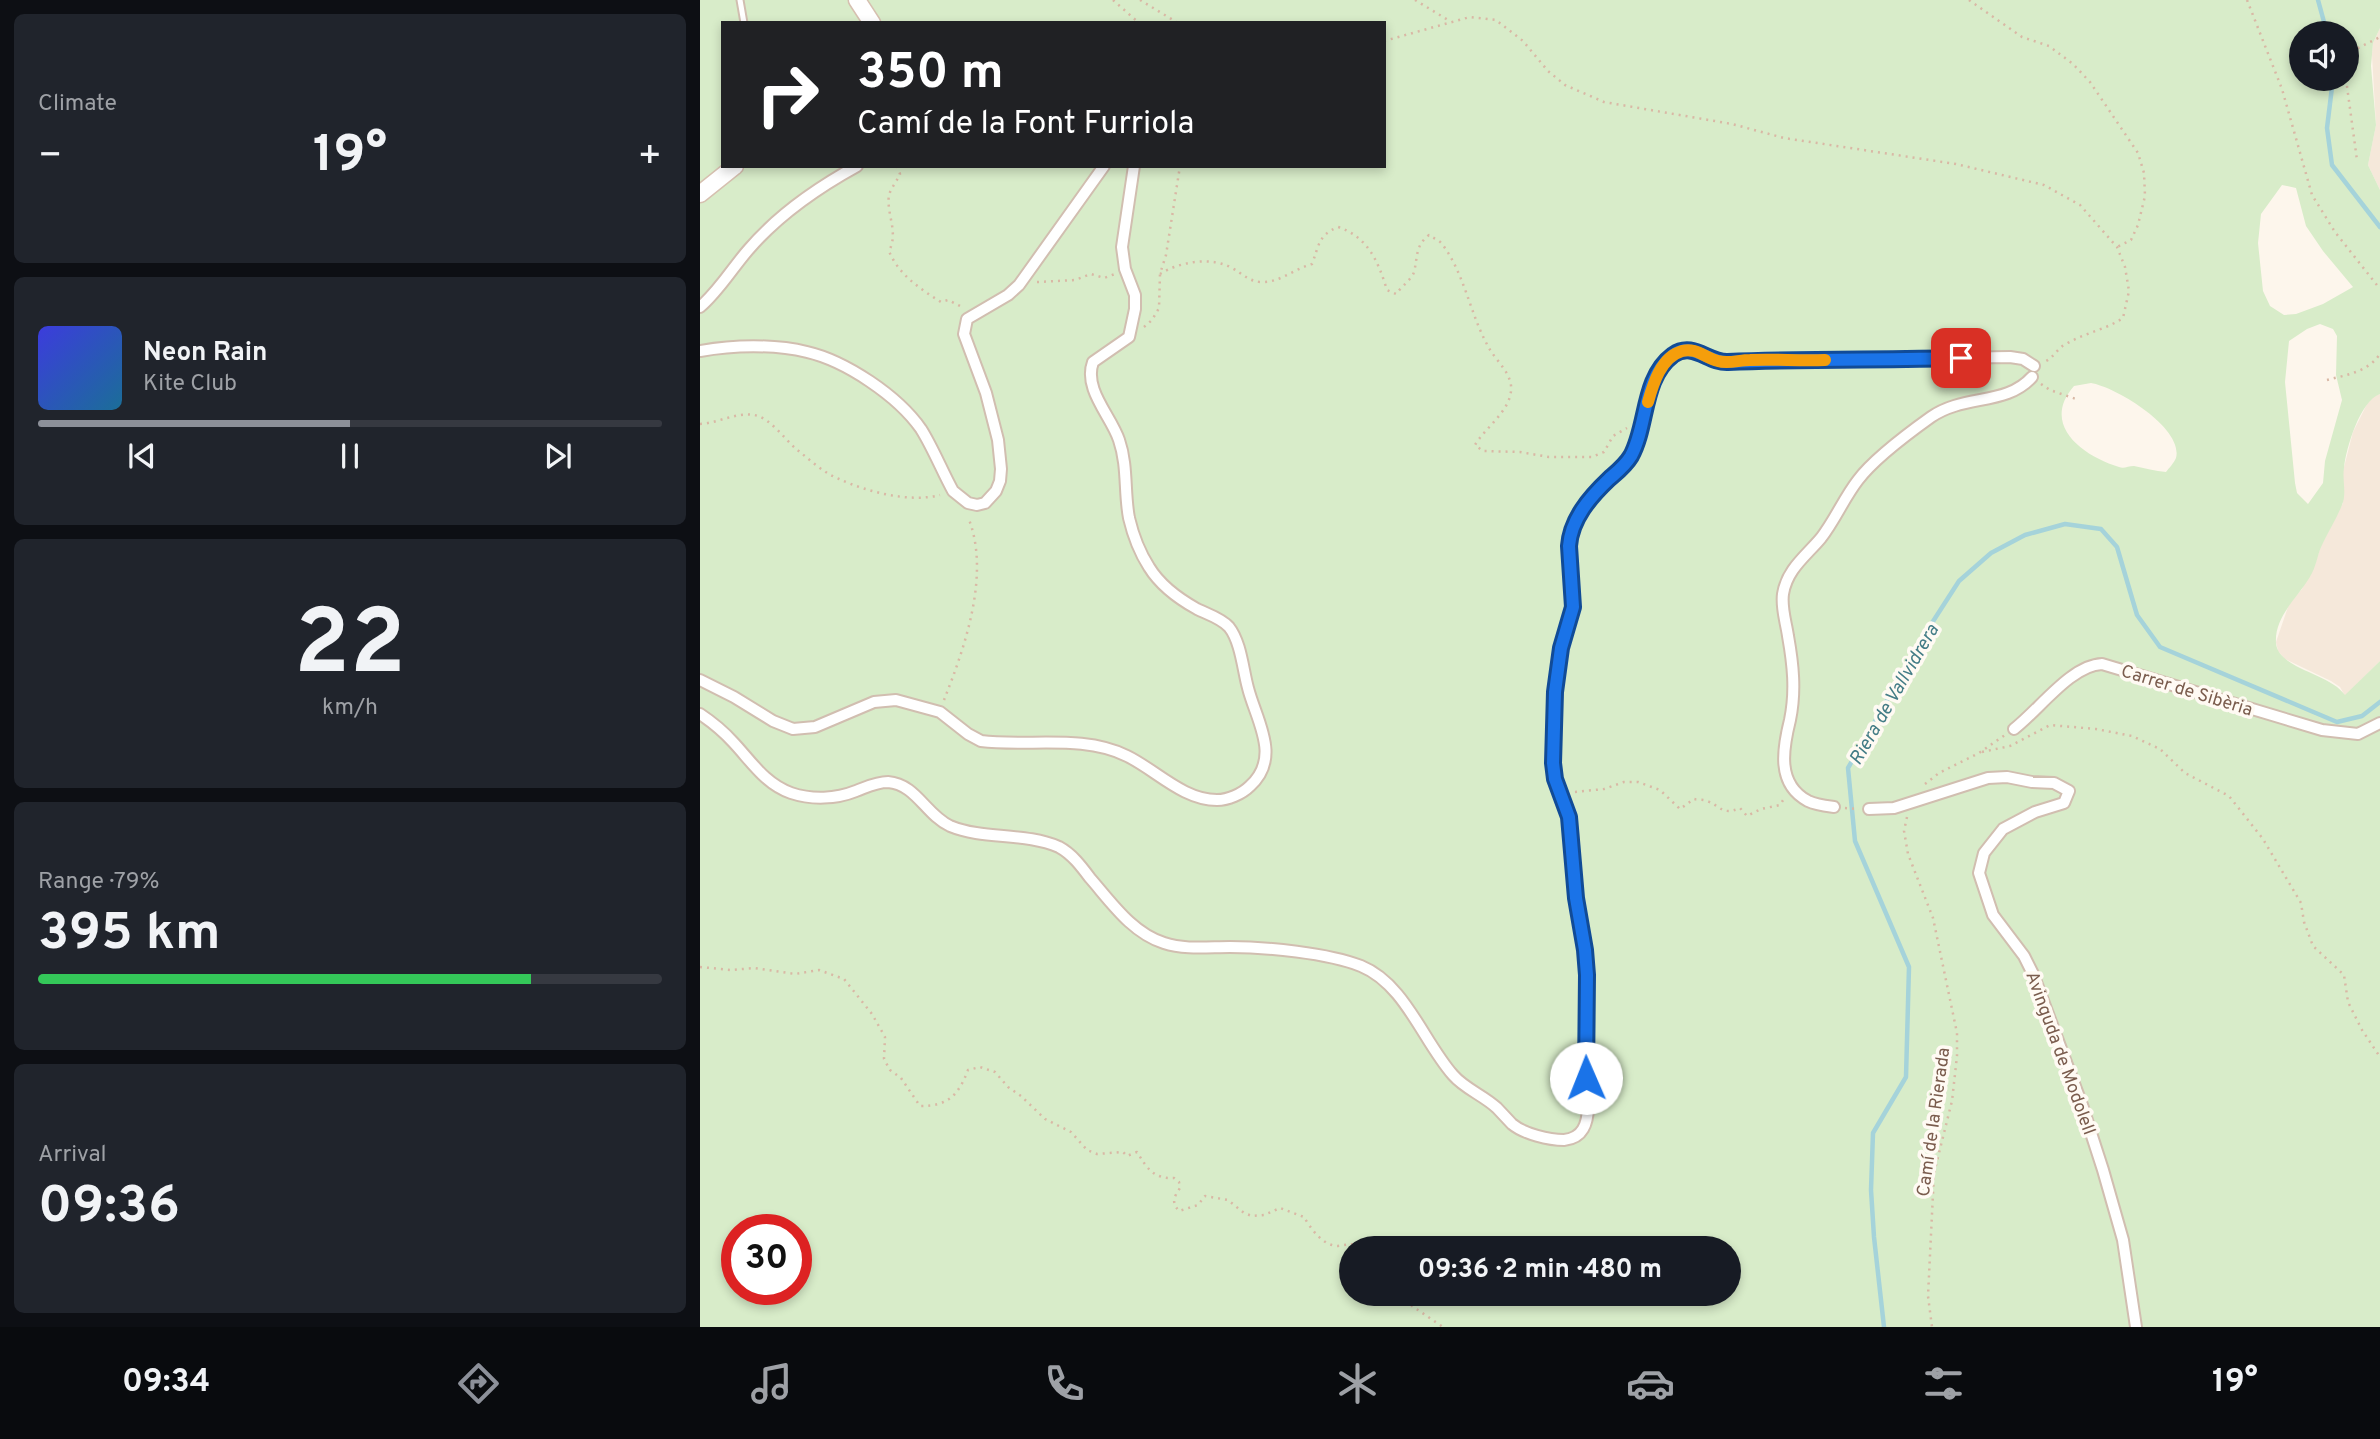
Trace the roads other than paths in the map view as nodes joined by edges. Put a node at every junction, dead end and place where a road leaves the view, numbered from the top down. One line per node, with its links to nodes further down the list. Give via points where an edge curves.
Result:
1 (740, 0): 3 (lane)
2 (857, 0): 4 (main road)
3 (744, 21)
4 (871, 21)
5 (732, 168): 9 (main road)
6 (853, 168): 10 (street, via 783,215)
7 (1103, 168): 11 (street, via 1019,285 967,319 964,334 986,393 1000,458 1000,481 985,503 976,505 956,494 920,429 896,401 847,369 793,349 721,347)
8 (1134, 168): 12 (street, via 1122,247 1135,295 1129,337 1098,357 1091,367 1101,406 1123,454 1134,535 1151,569 1176,596 1223,622 1234,636 1266,742 1262,771 1254,782 1239,794 1208,799 1190,794 1115,751 1082,745 981,741 940,712 914,703 882,700 815,727 793,729)
9 (700, 194)
10 (700, 307)
11 (700, 351)
12 (700, 680)
13 (700, 713): 16 (street, via 759,772 791,793 838,797 891,782 908,789 934,816 957,828 1062,849 1131,923 1154,940 1180,947 1284,950 1365,967 1395,993 1458,1082 1518,1128 1563,1140 1578,1135 1587,1110 1583,931 1572,833 1553,763 1555,692 1573,607 1570,536 1590,499 1631,456 1659,371 1683,350 1727,362 2023,359 2033,372 2022,388 1945,408 1871,466 1823,536 1789,574 1782,611 1793,662 1794,695 1783,758 1793,785 1810,802)
14 (2380, 723): 15 (street, Carrer de Sibèria, via 2358,734 2322,730 2095,664 2075,673)
15 (2014, 729)
16 (1834, 807)
17 (1869, 810): 18 (street, Avinguda de Modolell, via 1889,809 1989,778 2054,783 2069,791 2064,803 2003,829 1984,853 1979,873 1993,915 2033,974 2082,1105 2123,1240)
18 (2136, 1327)

